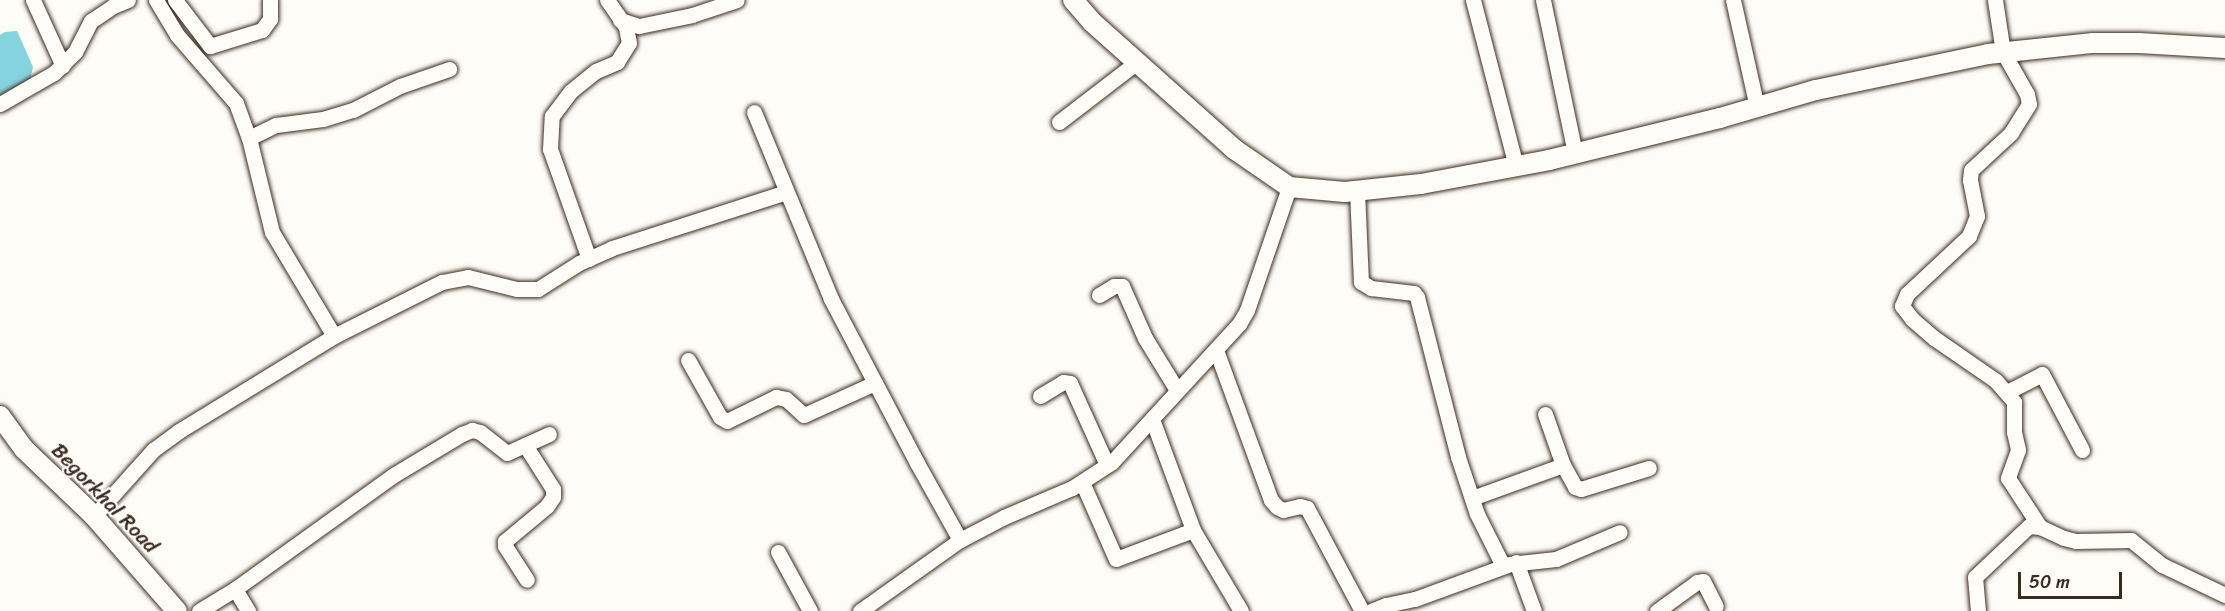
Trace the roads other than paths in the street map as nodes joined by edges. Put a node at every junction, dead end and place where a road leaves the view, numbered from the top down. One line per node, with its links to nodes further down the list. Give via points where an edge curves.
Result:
1 (33, 0): 17 (street)
2 (128, 0): 17 (street, via 91,21)
3 (156, 0): 23 (street, via 177,34 232,97)
4 (176, 0): 5 (street, via 210,46 262,30 270,19)
5 (270, 0)
6 (607, 0): 13 (street)
7 (737, 0): 13 (street, via 639,26)
8 (1073, 0): 16 (street)
9 (1473, 0): 25 (street)
10 (1542, 0): 24 (street)
11 (1733, 0): 20 (street)
12 (1996, 1): 15 (street)
13 (621, 20): 29 (street, via 629,44 617,62 596,71 571,91 552,116 550,149)
14 (2225, 48): 15 (street, via 2127,43)
15 (2003, 52): 20 (street, via 1816,90); 36 (street, via 2027,94 2026,113 2011,133 1971,170 1977,216 1969,236 1906,294 1902,306 1934,338)
16 (1137, 63): 22 (street); 26 (street, via 1234,149)
17 (63, 66): 19 (street)
18 (449, 69): 23 (street, via 410,81 353,110 323,119 276,125)
19 (0, 104)
20 (1757, 107): 24 (street)
21 (754, 112): 28 (street)
22 (1059, 122)
23 (249, 138): 31 (street, via 272,231)
24 (1575, 153): 25 (street)
25 (1516, 166): 27 (street, via 1421,184)
26 (1289, 187): 27 (street); 32 (street, via 1247,310)
27 (1357, 191): 48 (street, via 1361,282 1371,288 1414,293 1417,297)
28 (786, 192): 29 (street, via 620,245); 34 (street, via 831,299)
29 (589, 259): 31 (street, via 530,291 468,277 456,278)
30 (1099, 295): 35 (street, via 1122,286 1145,338)
31 (334, 336): 49 (street, via 153,450)
32 (1216, 350): 35 (street); 67 (street, via 1271,500 1283,510 1307,508)
33 (688, 360): 34 (street, via 720,417 727,421 776,397 786,399 804,415)
34 (875, 383): 53 (street)
35 (1177, 390): 40 (street)
36 (2007, 392): 43 (street, via 2042,374); 50 (street, via 2015,408 2018,450 2008,478)
37 (1040, 396): 44 (street, via 1063,382 1070,383)
38 (1545, 414): 45 (street)
39 (0, 416): 49 (street, Begorkhal Road, via 24,449)
40 (1152, 419): 44 (street); 51 (street)
41 (549, 434): 42 (street)
42 (525, 445): 56 (street, via 551,483 553,497 505,541 504,546); 57 (street, via 507,453 480,432 462,434 392,476)
43 (2082, 450)
44 (1107, 465): 47 (street)
45 (1563, 465): 46 (street, via 1575,487 1581,489); 48 (street)
46 (1649, 468)
47 (1082, 482): 51 (street, via 1116,560); 53 (street)
48 (1472, 498): 55 (street, via 1489,540)
49 (94, 516): 61 (street, Begorkhal Road)
50 (2040, 527): 58 (street, via 2076,540 2131,540 2162,565); 71 (street, via 2030,525 2024,529 1979,572 1974,583)
51 (1193, 530): 66 (street)
52 (1620, 532): 55 (street, via 1556,559)
53 (960, 540): 65 (street)
54 (778, 552): 64 (street)
55 (1510, 564): 59 (street); 69 (street)
56 (527, 579)
57 (235, 589): 62 (street); 63 (street)
58 (2225, 595)
59 (1418, 605): 68 (street)
60 (1716, 606): 70 (street, via 1703,581)
61 (177, 611)
62 (199, 611)
63 (248, 611)
64 (810, 611)
65 (860, 611)
66 (1241, 611)
67 (1362, 611)
68 (1371, 611)
69 (1534, 611)
70 (1657, 611)
71 (1978, 611)

